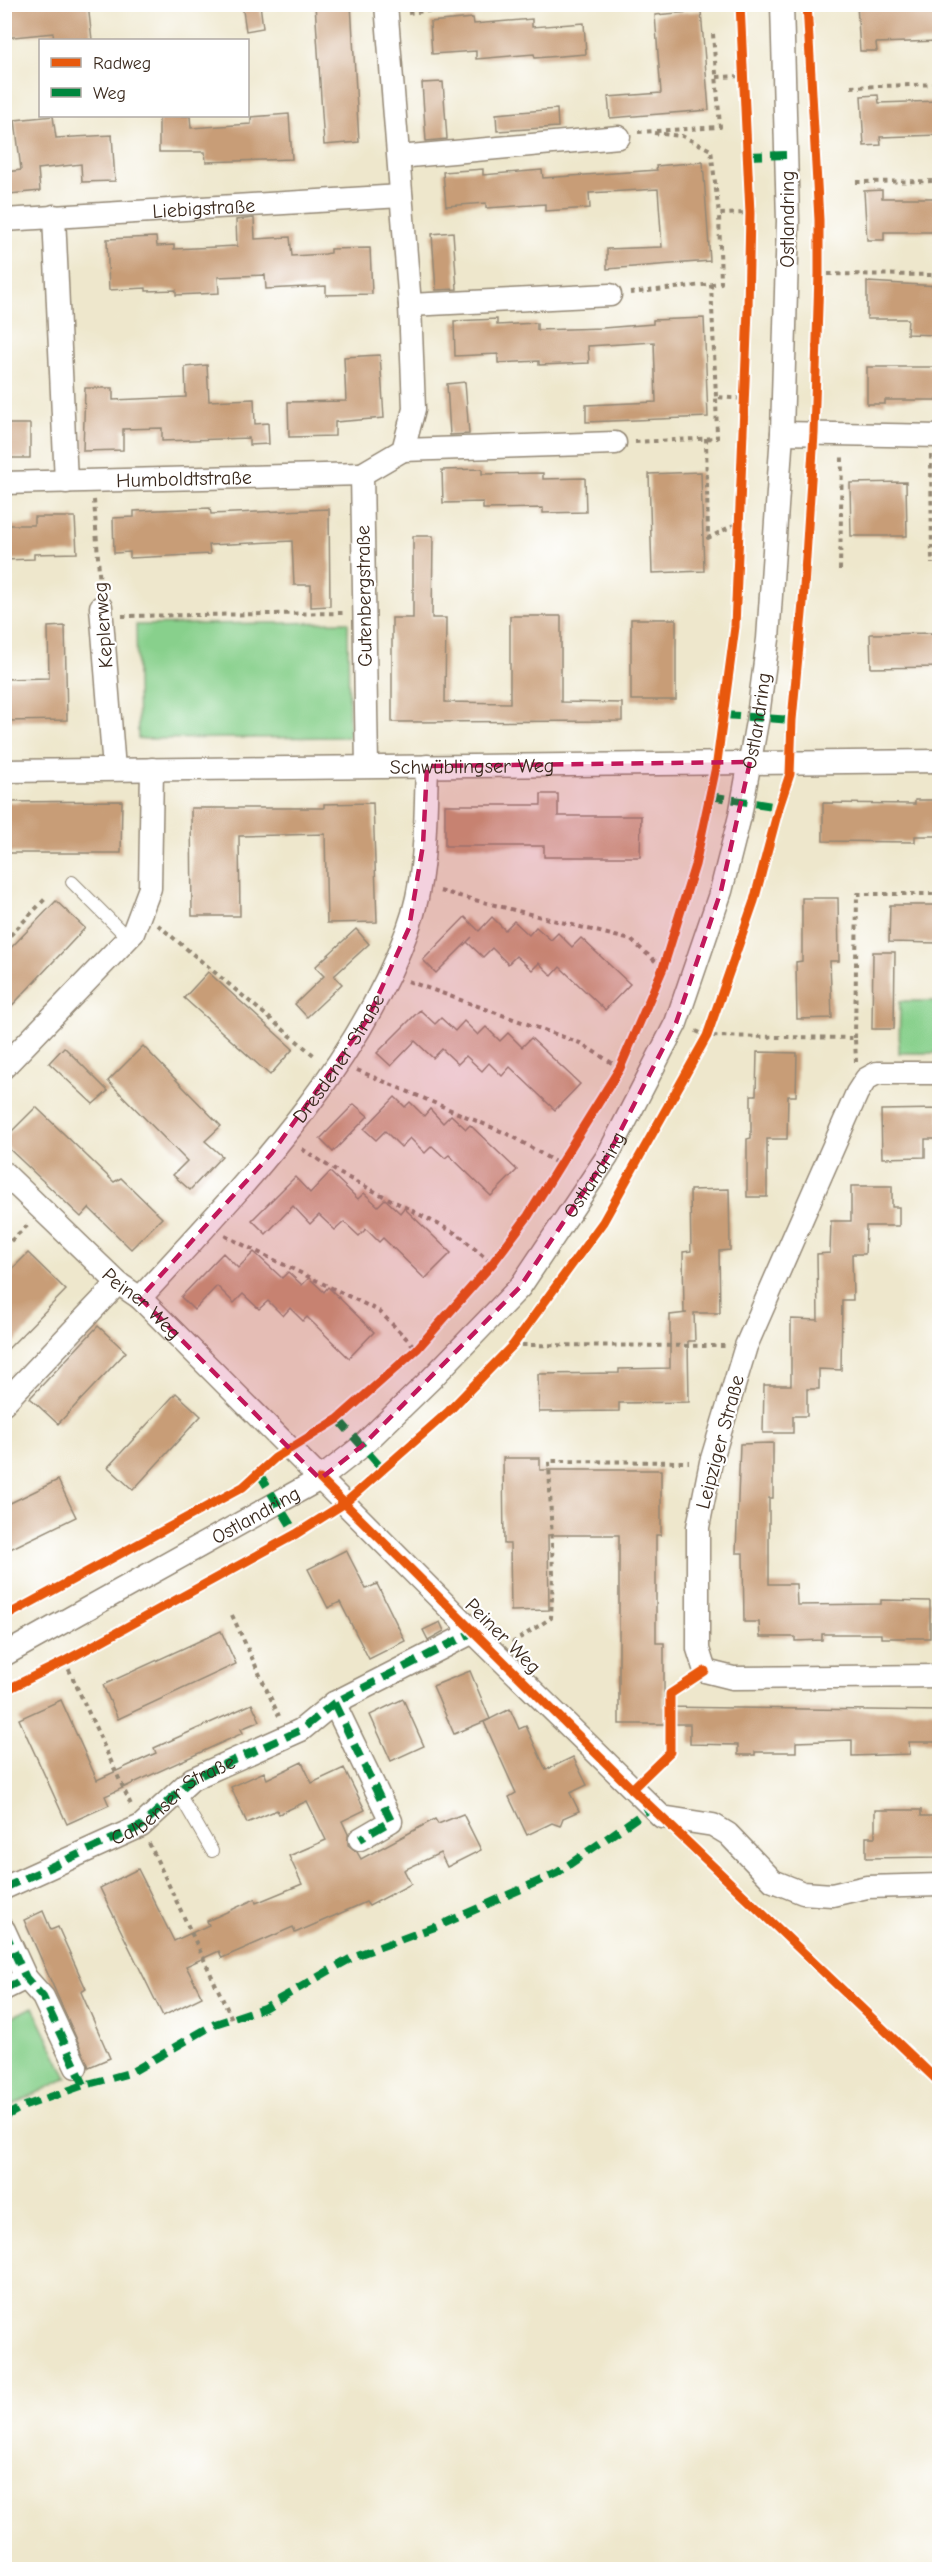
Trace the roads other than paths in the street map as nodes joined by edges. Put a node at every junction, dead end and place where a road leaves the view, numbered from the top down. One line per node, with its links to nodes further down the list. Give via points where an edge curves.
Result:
1 (782, 4): 10 (street, Ostlandring, via 788,221)
2 (386, 10): 4 (street)
3 (619, 137): 4 (street)
4 (399, 157): 5 (street)
5 (401, 196): 6 (street, Liebigstraße); 9 (street)
6 (54, 216): 7 (street, Liebigstraße); 15 (street)
7 (4, 219)
8 (610, 295): 9 (street)
9 (410, 305): 13 (street, via 414,409)
10 (782, 433): 11 (street); 19 (street, Ostlandring, via 768,639)
11 (935, 436)
12 (615, 443): 13 (street)
13 (403, 450): 14 (street)
14 (362, 474): 15 (street, Humboldtstraße); 20 (street, Gutenbergstraße)
15 (66, 482): 16 (street, Humboldtstraße)
16 (4, 483)
17 (101, 612): 22 (street, Keplerweg)
18 (939, 761): 19 (street, Schwüblingser Weg)
19 (750, 762): 21 (street, Schwüblingser Weg); 33 (street, Ostlandring, via 721,891 676,1023 607,1157 520,1287 362,1446)
20 (366, 766): 21 (street, Schwüblingser Weg); 23 (street, Schwüblingser Weg)
21 (427, 766): 31 (street, Dresdener Straße, via 419,886 409,928 367,1020 272,1153)
22 (114, 769): 23 (street, Schwüblingser Weg); 24 (street, Schwüblingser Weg)
23 (152, 769): 26 (street, via 150,888)
24 (4, 771)
25 (72, 882): 26 (lane)
26 (128, 938): 27 (street)
27 (4, 1067)
28 (939, 1072): 36 (street, Leipziger Straße, via 877,1073 866,1079 857,1093 747,1346 711,1462 698,1527 698,1649 705,1671 733,1677)
29 (4, 1173): 30 (street, Peiner Weg)
30 (118, 1283): 31 (street, Peiner Weg); 32 (street)
31 (140, 1298): 33 (street, Peiner Weg)
32 (4, 1403)
33 (320, 1479): 34 (street, Peiner Weg); 35 (street, Ostlandring)
34 (473, 1632): 37 (street, Calbenser Straße); 41 (street, Peiner Weg, via 662,1817 713,1825 728,1834 773,1881 803,1893 832,1895 867,1887)
35 (4, 1655)
36 (939, 1676)
37 (334, 1703): 38 (street, Calbenser Straße, via 301,1730 192,1779); 39 (street, via 391,1821)
38 (178, 1792): 40 (lane); 42 (street, Calbenser Straße, via 141,1826)
39 (360, 1839)
40 (212, 1851)
41 (939, 1885)
42 (4, 1888)
43 (4, 1930): 44 (street)
44 (26, 1978): 45 (street); 46 (street, via 43,1997)
45 (4, 1989)
46 (76, 2067)

